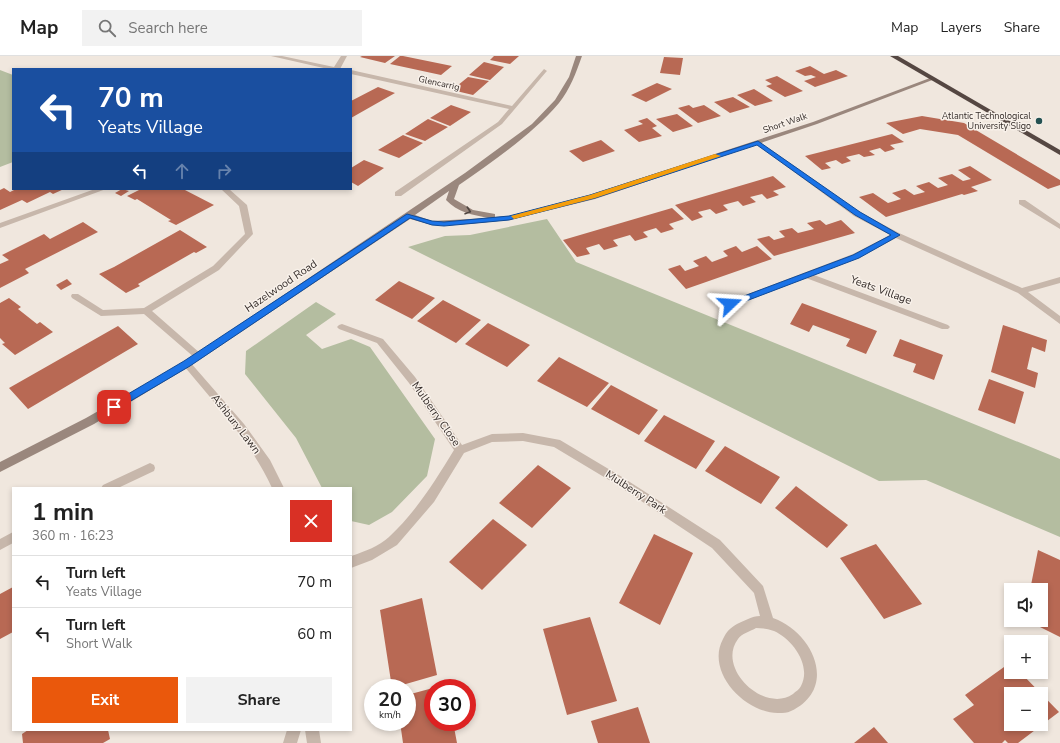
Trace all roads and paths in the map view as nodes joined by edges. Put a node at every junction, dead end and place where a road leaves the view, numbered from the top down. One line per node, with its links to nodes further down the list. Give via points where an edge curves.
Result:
1 (274, 56): 5 (street)
2 (344, 56): 6 (street)
3 (579, 56): 15 (street, Hazelwood Road, via 572,77 557,100 534,125)
4 (893, 56): 10 (highway)
5 (332, 68)
6 (338, 68)
7 (544, 71): 12 (street)
8 (352, 72): 9 (street, Glencarrig)
9 (361, 75): 11 (street); 12 (street, Glencarrig)
10 (932, 79): 13 (street, Short Walk); 14 (highway)
11 (352, 80)
12 (513, 108): 18 (street, via 500,123)
13 (758, 142): 21 (street, Short Walk, via 592,197); 24 (street, via 858,214)
14 (1060, 153)
15 (456, 183): 20 (street, Hazelwood Road); 21 (street, one-way to 21, via 450,200 460,208 477,214)
16 (99, 190): 22 (street)
17 (226, 190): 30 (street, via 243,205 249,234 216,268)
18 (398, 194)
19 (1022, 202): 23 (street)
20 (409, 216): 21 (street, Short Walk, via 444,224); 34 (street, Hazelwood Road)
21 (509, 218)
22 (0, 226)
23 (1060, 227)
24 (896, 235): 25 (street, Yeats Village, via 862,254); 27 (street)
25 (808, 276): 29 (street, Yeats Village); 33 (street, Yeats Village)
26 (1060, 280): 27 (street)
27 (1021, 291): 31 (street)
28 (75, 296): 30 (street, via 101,313)
29 (730, 304)
30 (146, 312): 34 (street)
31 (1060, 321)
32 (342, 327): 36 (street, Mulberry Close, via 380,341 412,380)
33 (945, 327)
34 (198, 356): 35 (street, Hazelwood Road)
35 (187, 364): 37 (street, Hazelwood Road, via 90,421); 40 (street, Ashbury Lawn, via 244,433 266,463)
36 (460, 450): 43 (street, Mulberry Close, via 430,499 393,541 368,556); 44 (street, Mulberry Park, via 492,438 523,437 556,443 716,544 759,590)
37 (0, 467)
38 (150, 468): 39 (street)
39 (109, 487)
40 (278, 487)
41 (12, 539): 42 (street)
42 (0, 545)
43 (352, 562)
44 (768, 623): 44 (street, via 749,623 732,632 726,643 727,670 734,684 745,695 773,707 788,706 799,700 807,689 810,676 809,662 794,637)
45 (294, 731): 47 (street)
46 (312, 731): 48 (street)
47 (290, 743)
48 (314, 743)

